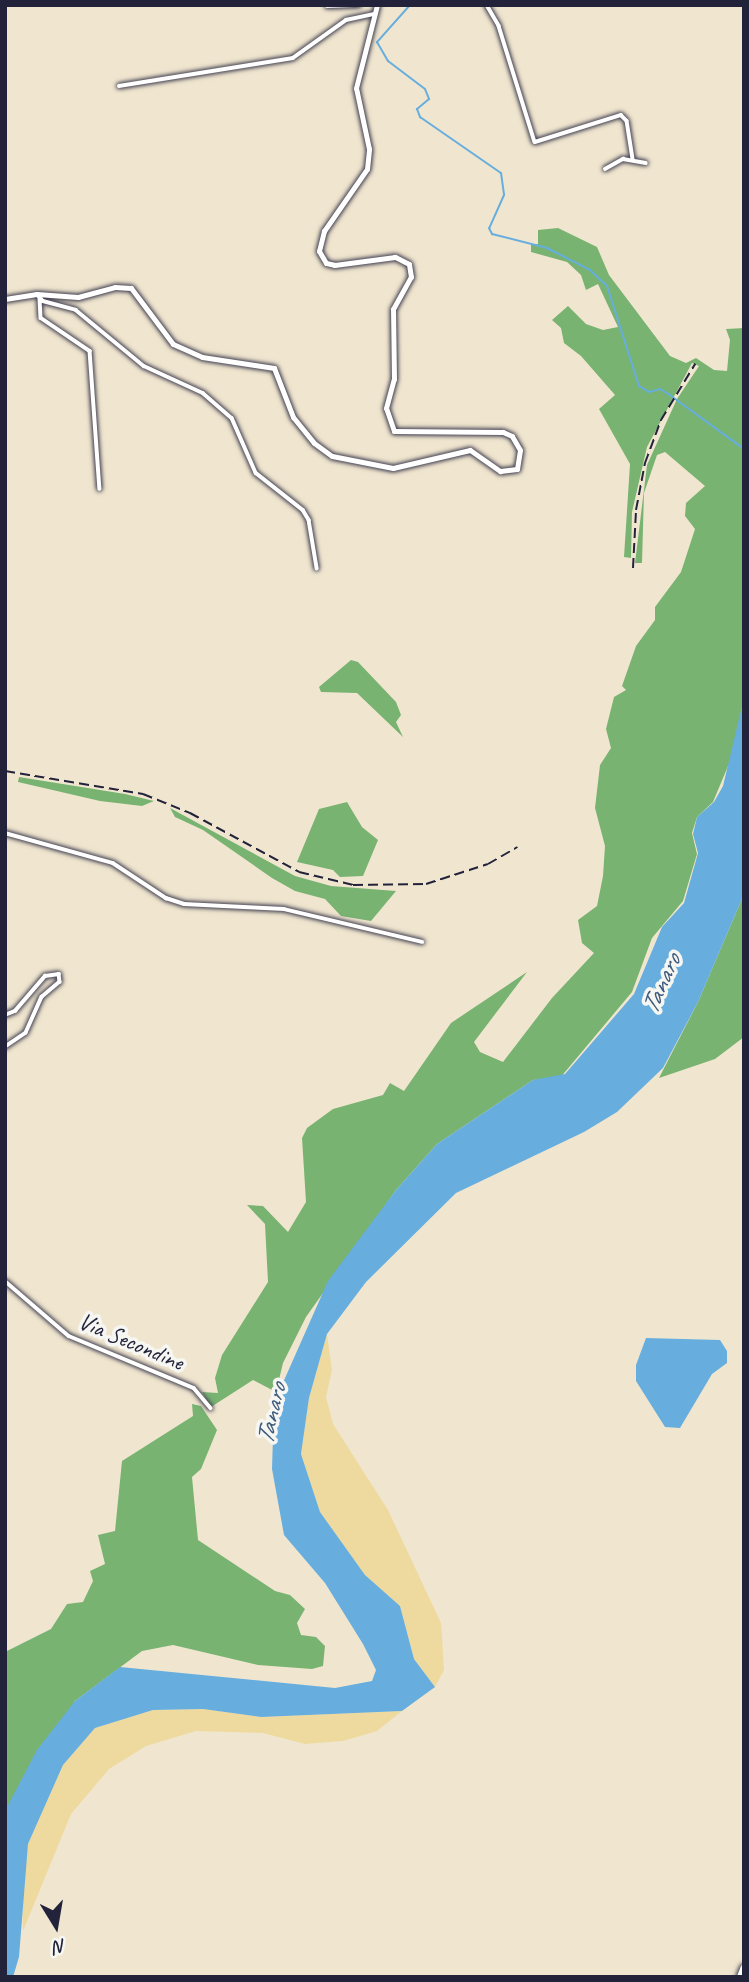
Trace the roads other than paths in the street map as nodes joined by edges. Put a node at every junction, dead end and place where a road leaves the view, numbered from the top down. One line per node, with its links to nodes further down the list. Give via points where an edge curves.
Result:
1 (359, 5): 4 (street)
2 (377, 5): 5 (main road)
3 (487, 5): 7 (street, via 499,26 535,142 621,115 627,121)
4 (327, 6)
5 (375, 14): 6 (street, via 346,20 293,58); 10 (main road, via 356,88 369,149 367,169 324,231 319,251 326,263 335,265 396,257 409,264 411,277 393,309 394,379 386,408 394,431 503,432 512,436 520,450 517,468 500,471 470,450 393,468 332,456 314,443 293,417 274,368 202,357 173,344 131,288 114,287 78,297)
6 (119, 86)
7 (633, 159): 8 (street); 9 (street)
8 (646, 163)
9 (605, 169)
10 (39, 297): 11 (main road); 12 (street, via 41,318 90,351); 13 (street, via 76,310 144,366 203,393 225,412 256,472 303,510 312,529)
11 (5, 299)
12 (100, 489)
13 (317, 568)
14 (5, 833): 15 (street, via 113,863 166,898 184,904 284,908)
15 (422, 942)
16 (5, 1015): 17 (street, via 15,1011 45,976 59,974 60,982 42,998 26,1033)
17 (5, 1047)
18 (5, 1281): 19 (street, Via Secondine, via 69,1336 194,1388)
19 (211, 1408)
20 (744, 1969): 21 (highway)
21 (741, 1977)

